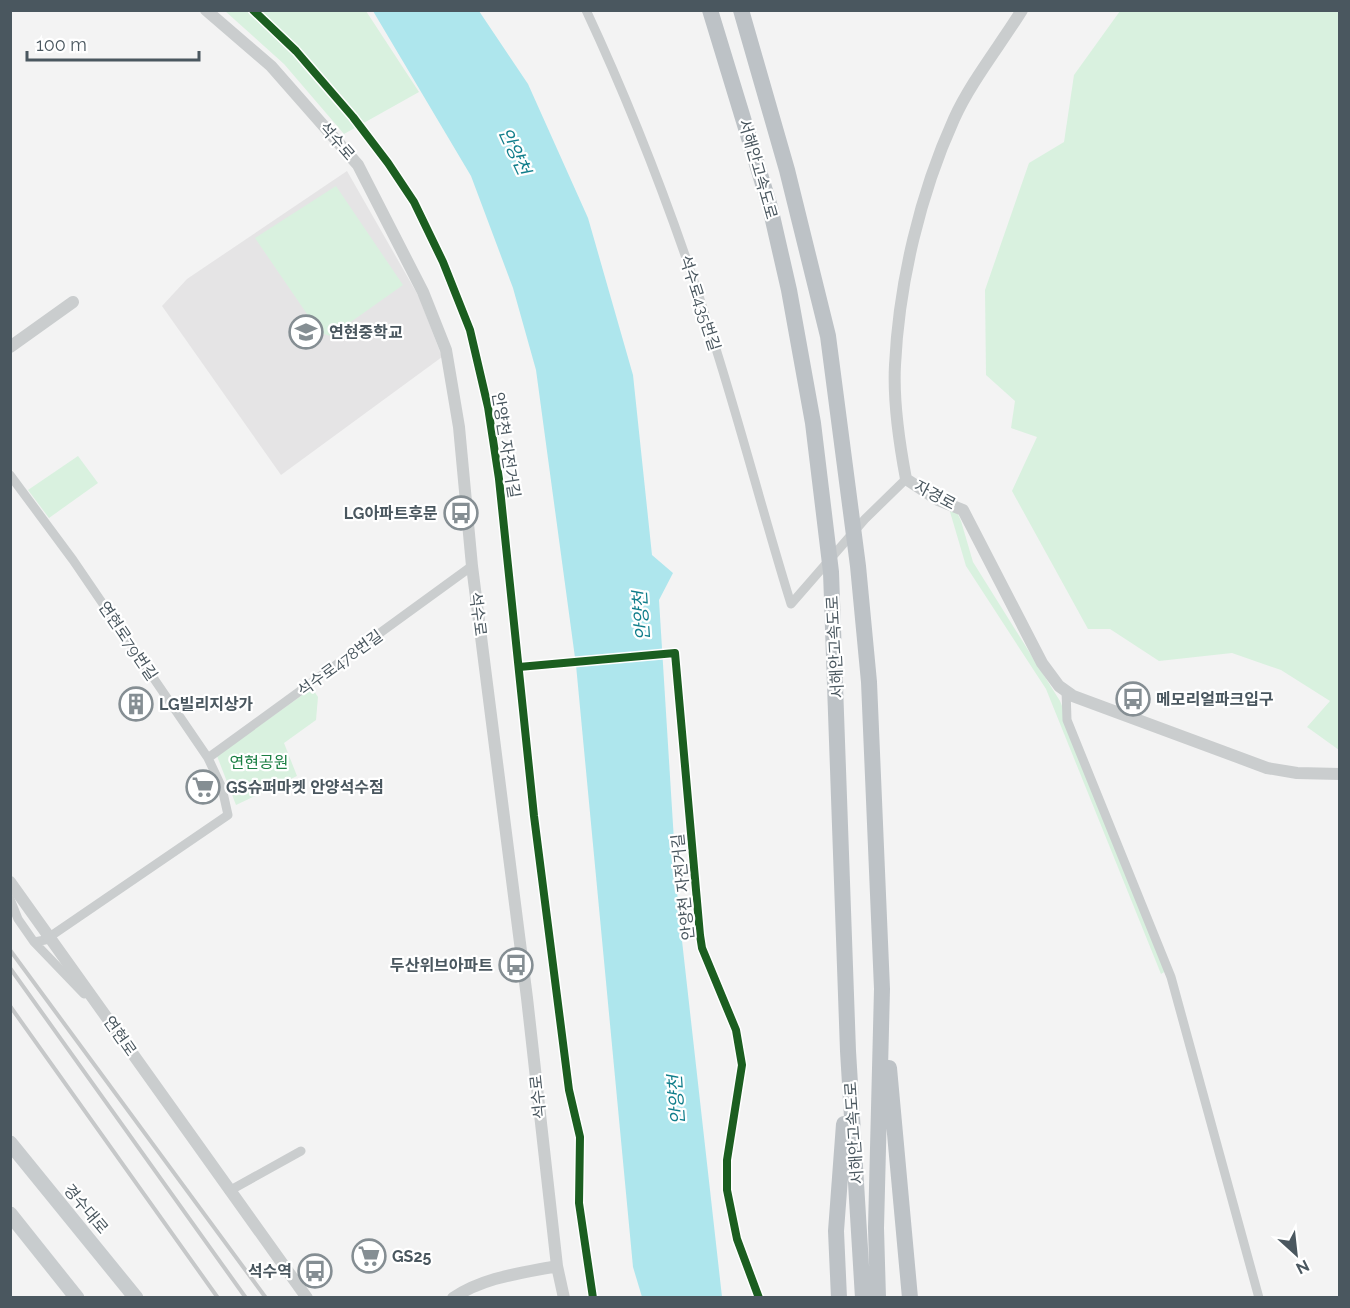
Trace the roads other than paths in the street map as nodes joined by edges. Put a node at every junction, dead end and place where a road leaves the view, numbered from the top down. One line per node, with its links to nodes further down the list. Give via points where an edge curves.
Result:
1 (206, 10): 10 (street, 석수로, via 271,66 358,165 423,292 450,367)
2 (586, 10): 9 (street, 석수로435번길, via 666,200 711,334 791,604)
3 (710, 10): 20 (highway, 서해안고속도로, via 770,207 813,423 831,572 837,677)
4 (741, 10): 18 (highway, 서해안고속도로, via 787,170 823,316 838,416 869,682)
5 (1022, 10): 9 (street, 자경로, via 955,118 924,201 902,299 894,367)
6 (73, 302): 7 (street)
7 (10, 347)
8 (10, 475): 12 (street, 연현로79번길)
9 (906, 478): 11 (street, 자경로, via 938,500 963,510 1042,663)
10 (472, 566): 12 (street, 석수로478번길); 26 (street, 석수로)
11 (1066, 690): 13 (street, 자경로, via 1073,696 1267,768); 36 (street, via 1067,720 1171,977)
12 (208, 758): 16 (street, 연현로79번길, via 222,788 228,815)
13 (1340, 774)
14 (10, 882): 16 (street, 연현로)
15 (10, 899): 17 (street)
16 (50, 936): 17 (street); 19 (street, 연현로)
17 (34, 942): 19 (street)
18 (882, 989): 25 (highway, 서해안고속도로); 35 (highway)
19 (109, 1020): 23 (street, 연현로)
20 (848, 1051): 25 (highway, 서해안고속도로); 32 (highway, via 836,1231)
21 (10, 1143): 28 (main road, 경수대로)
22 (301, 1151): 23 (street)
23 (229, 1191): 29 (street, 연현로)
24 (10, 1214): 27 (main road)
25 (868, 1228): 33 (highway, 서해안고속도로); 34 (highway, 서해안고속도로)
26 (557, 1266): 30 (street, via 500,1277); 31 (street, 석수로)
27 (77, 1298)
28 (136, 1298)
29 (307, 1298)
30 (453, 1298)
31 (564, 1298)
32 (839, 1298)
33 (863, 1298)
34 (878, 1298)
35 (910, 1298)
36 (1259, 1298)

